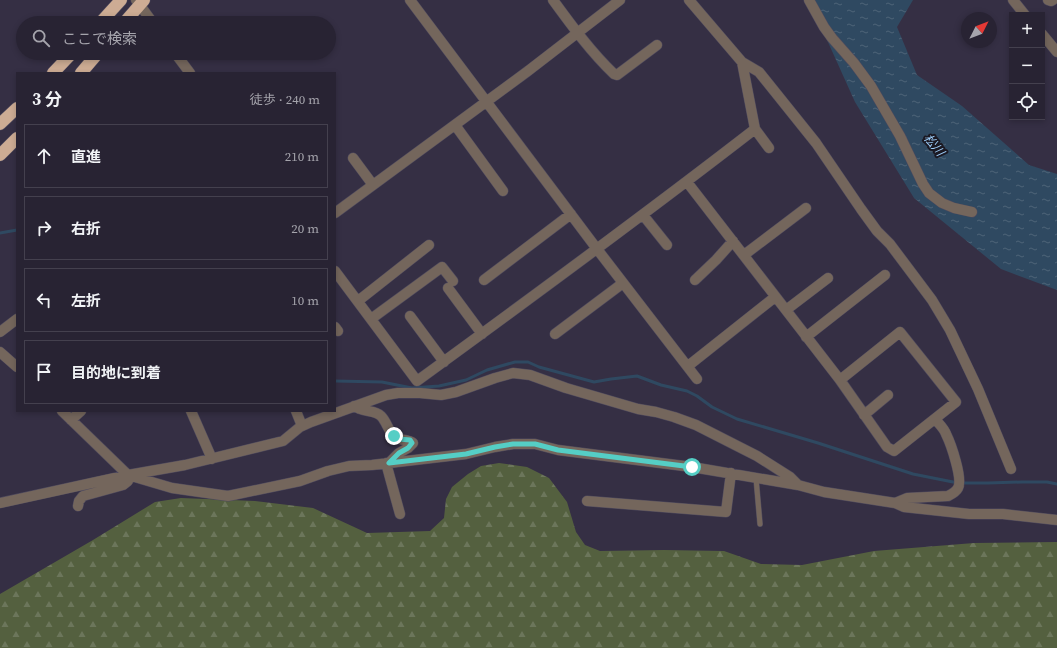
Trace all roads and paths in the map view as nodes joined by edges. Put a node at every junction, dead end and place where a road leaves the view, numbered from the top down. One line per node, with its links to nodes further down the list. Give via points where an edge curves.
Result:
1 (121, 0): 12 (highway)
2 (410, 0): 26 (street)
3 (552, 0): 15 (street)
4 (620, 0): 15 (street)
5 (689, 0): 22 (street)
6 (809, 0): 40 (street, via 824,27 871,86 929,193 948,206)
7 (1013, 0): 11 (street)
8 (1048, 0): 9 (street)
9 (1052, 0)
10 (140, 2): 13 (highway); 14 (street)
11 (1023, 12)
12 (106, 16)
13 (129, 16)
14 (149, 16)
15 (577, 33): 17 (street, via 598,59 617,75); 26 (street)
16 (1045, 38): 18 (street)
17 (657, 45)
18 (1057, 52)
19 (65, 60): 23 (highway)
20 (92, 60): 24 (highway)
21 (180, 60): 25 (street)
22 (742, 62): 30 (street); 84 (street, via 759,72 816,143 861,210 932,300 972,376)
23 (54, 72)
24 (82, 72)
25 (189, 72)
26 (486, 101): 29 (street); 41 (street)
27 (16, 109): 28 (highway)
28 (0, 124)
29 (455, 125): 36 (street); 37 (street)
30 (755, 129): 32 (street); 35 (street)
31 (16, 139): 33 (highway)
32 (769, 148)
33 (0, 155)
34 (353, 158): 36 (street)
35 (687, 182): 42 (street); 43 (street)
36 (373, 185): 39 (street)
37 (503, 191)
38 (806, 208): 47 (street)
39 (336, 212)
40 (972, 212)
41 (571, 214): 46 (street); 51 (street)
42 (643, 215): 45 (street); 46 (street)
43 (733, 241): 47 (street); 52 (street)
44 (429, 245): 55 (street)
45 (668, 245)
46 (597, 249): 53 (street); 61 (street)
47 (744, 255): 54 (street)
48 (336, 272): 55 (street)
49 (885, 275): 63 (street)
50 (828, 278): 56 (street)
51 (484, 280)
52 (695, 280)
53 (623, 283): 62 (street); 67 (street)
54 (776, 297): 56 (street); 67 (street)
55 (358, 301): 58 (street)
56 (786, 310): 63 (street)
57 (410, 316): 65 (street)
58 (371, 318): 61 (street, via 442,267 450,285); 70 (street)
59 (16, 320): 60 (street)
60 (0, 332)
61 (482, 334): 65 (street)
62 (555, 334)
63 (806, 337): 69 (street)
64 (0, 352): 66 (street)
65 (444, 362): 70 (street)
66 (16, 366)
67 (688, 366): 68 (street)
68 (697, 379)
69 (840, 380): 78 (street); 79 (street, via 900,332 956,402)
70 (417, 381): 71 (street)
71 (420, 393): 73 (street, via 386,395); 88 (street, via 441,395 513,373 530,375 566,388 696,425 757,456)
72 (888, 395): 78 (street)
73 (354, 406): 81 (street); 83 (street, via 376,412 394,436 410,440 412,443)
74 (63, 412): 80 (street)
75 (80, 412): 80 (street)
76 (192, 412): 82 (street)
77 (296, 412): 81 (street)
78 (864, 415): 79 (street, via 887,447 894,451)
79 (935, 419): 91 (street, via 946,433 953,453 960,481 958,489 948,496 907,498)
80 (71, 420): 86 (street)
81 (302, 426): 82 (street, via 283,441)
82 (212, 459): 86 (street)
83 (387, 463): 85 (street, via 466,454 507,445 535,444 558,450); 86 (street, via 349,466 300,481 228,496 172,488); 93 (street)
84 (1011, 469)
85 (731, 473): 87 (street); 89 (street, via 726,512)
86 (128, 475): 90 (street); 92 (street, via 128,481 123,485 83,496)
87 (756, 478): 88 (street); 95 (lane)
88 (798, 485): 91 (street, via 824,492)
89 (587, 502)
90 (0, 503)
91 (895, 503): 94 (street, via 904,507 969,514 1003,514)
92 (78, 506)
93 (400, 514)
94 (1057, 520)
95 (760, 524)

